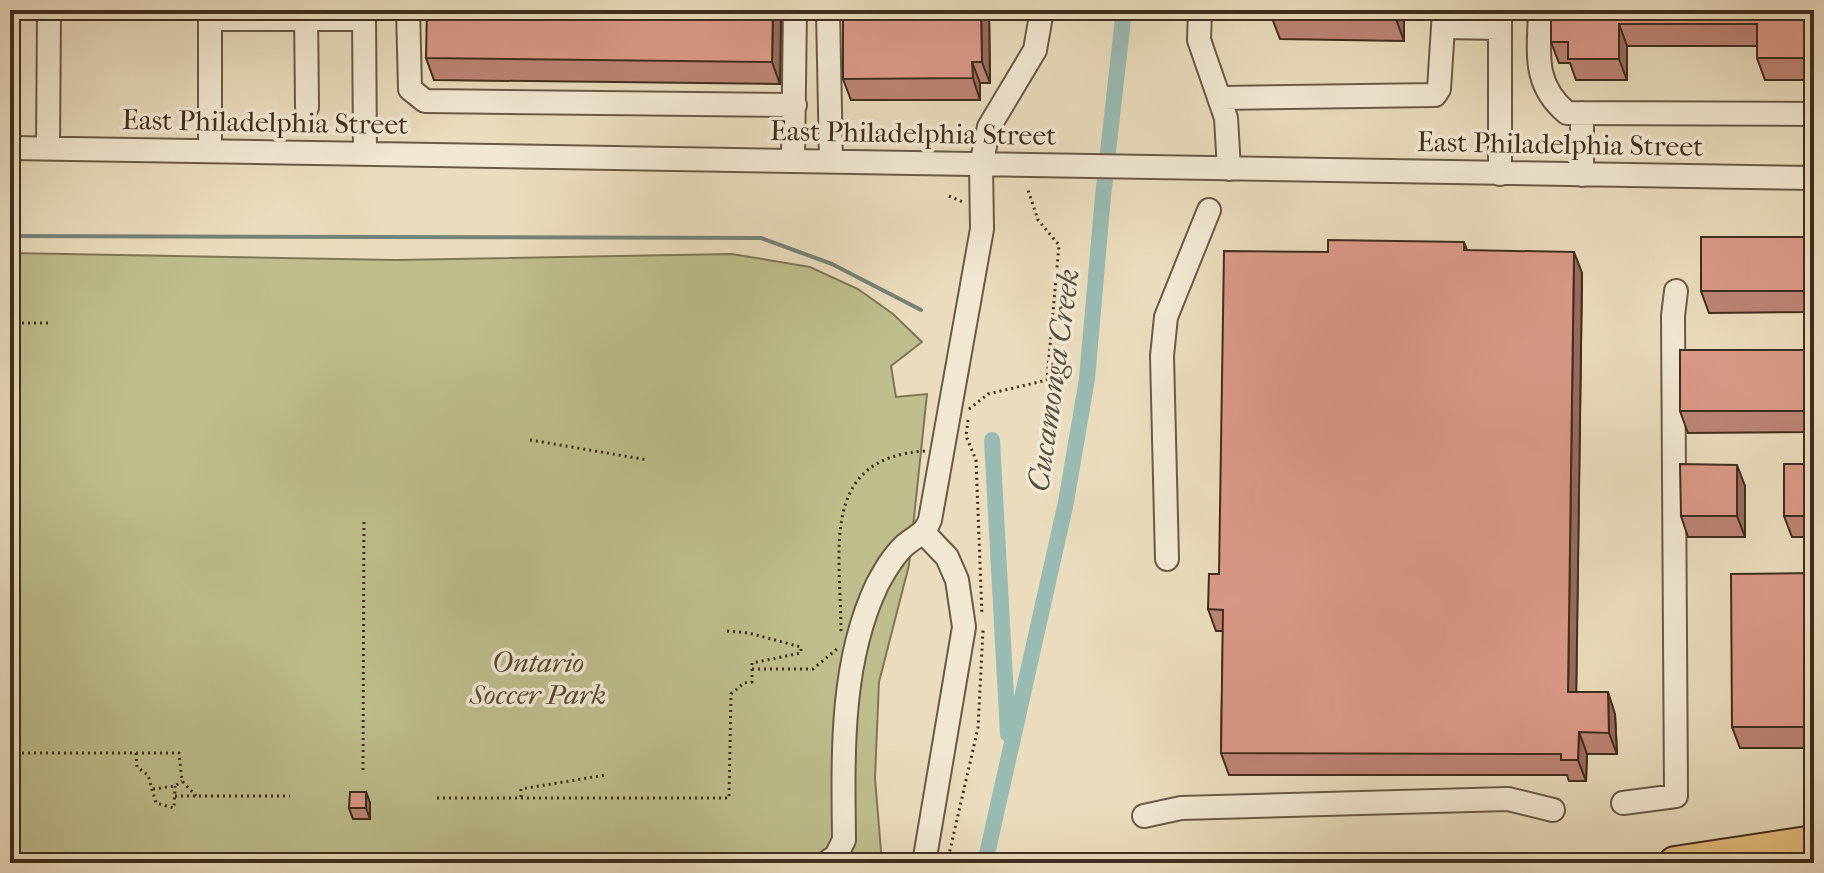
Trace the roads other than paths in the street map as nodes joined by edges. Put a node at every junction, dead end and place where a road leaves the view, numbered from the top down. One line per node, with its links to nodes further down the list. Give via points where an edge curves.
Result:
1 (49, 10): 19 (street)
2 (408, 10): 14 (street, via 410,89 425,101)
3 (795, 10): 14 (street)
4 (828, 10): 23 (street)
5 (1042, 10): 24 (street, via 1040,39 989,127)
6 (1200, 10): 13 (street, via 1199,40)
7 (1540, 10): 16 (street, via 1539,72 1550,99 1567,113)
8 (306, 14): 9 (street); 10 (street); 15 (street)
9 (364, 14): 21 (street)
10 (210, 15): 20 (street)
11 (1443, 18): 12 (street); 13 (street, via 1435,95)
12 (1500, 19): 26 (street)
13 (1219, 98): 25 (street, via 1226,118)
14 (795, 105): 22 (street)
15 (307, 107)
16 (1582, 113): 17 (street); 27 (street)
17 (1814, 114)
18 (10, 148): 19 (street, East Philadelphia Street)
19 (48, 148): 20 (street, East Philadelphia Street)
20 (210, 151): 21 (street, East Philadelphia Street)
21 (365, 153): 22 (street, East Philadelphia Street)
22 (793, 160): 23 (street, East Philadelphia Street)
23 (831, 161): 24 (street, East Philadelphia Street)
24 (981, 165): 25 (street, East Philadelphia Street); 31 (street, via 982,229)
25 (1229, 169): 26 (street, East Philadelphia Street)
26 (1500, 174): 27 (street, East Philadelphia Street)
27 (1582, 175): 28 (street, East Philadelphia Street)
28 (1814, 178)
29 (1209, 210): 32 (street, via 1166,317 1162,356)
30 (1676, 291): 33 (street, via 1676,796)
31 (925, 534): 37 (street, via 889,562 864,619 847,712 844,840); 38 (street, via 947,557 957,580 964,627)
32 (1167, 559)
33 (1623, 803)
34 (1553, 810): 35 (street, via 1508,799 1181,808)
35 (1144, 816)
36 (1814, 842): 39 (highway)
37 (826, 863)
38 (924, 863)
39 (1675, 863)

